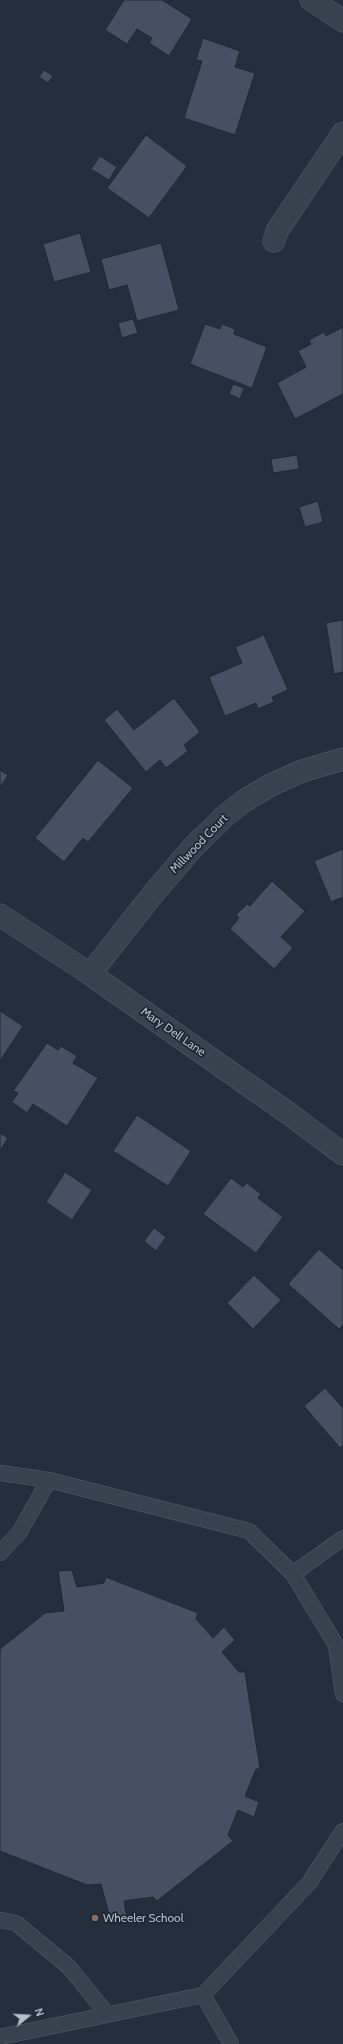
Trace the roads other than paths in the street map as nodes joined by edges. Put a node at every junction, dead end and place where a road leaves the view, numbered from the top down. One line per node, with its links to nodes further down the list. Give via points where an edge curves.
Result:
1 (311, 0): 2 (street)
2 (343, 21)
3 (343, 133): 4 (street, via 277,231)
4 (274, 241)
5 (343, 759): 7 (street, Millwood Court, via 302,771 271,786 225,816 194,846)
6 (0, 915): 7 (street, Mary Dell Lane)
7 (90, 974): 8 (street, Mary Dell Lane)
8 (343, 1154)
9 (0, 1473): 10 (lane)
10 (48, 1480): 12 (lane, via 19,1533); 13 (lane, via 249,1530)
11 (343, 1538): 13 (lane)
12 (0, 1553)
13 (293, 1574): 14 (lane, via 336,1646)
14 (343, 1694)
15 (343, 1831): 17 (lane, via 309,1883)
16 (0, 1920): 18 (lane, via 16,1923 69,1967)
17 (203, 1995): 18 (lane); 20 (lane)
18 (107, 2014): 19 (lane)
19 (0, 2037)
20 (231, 2044)

